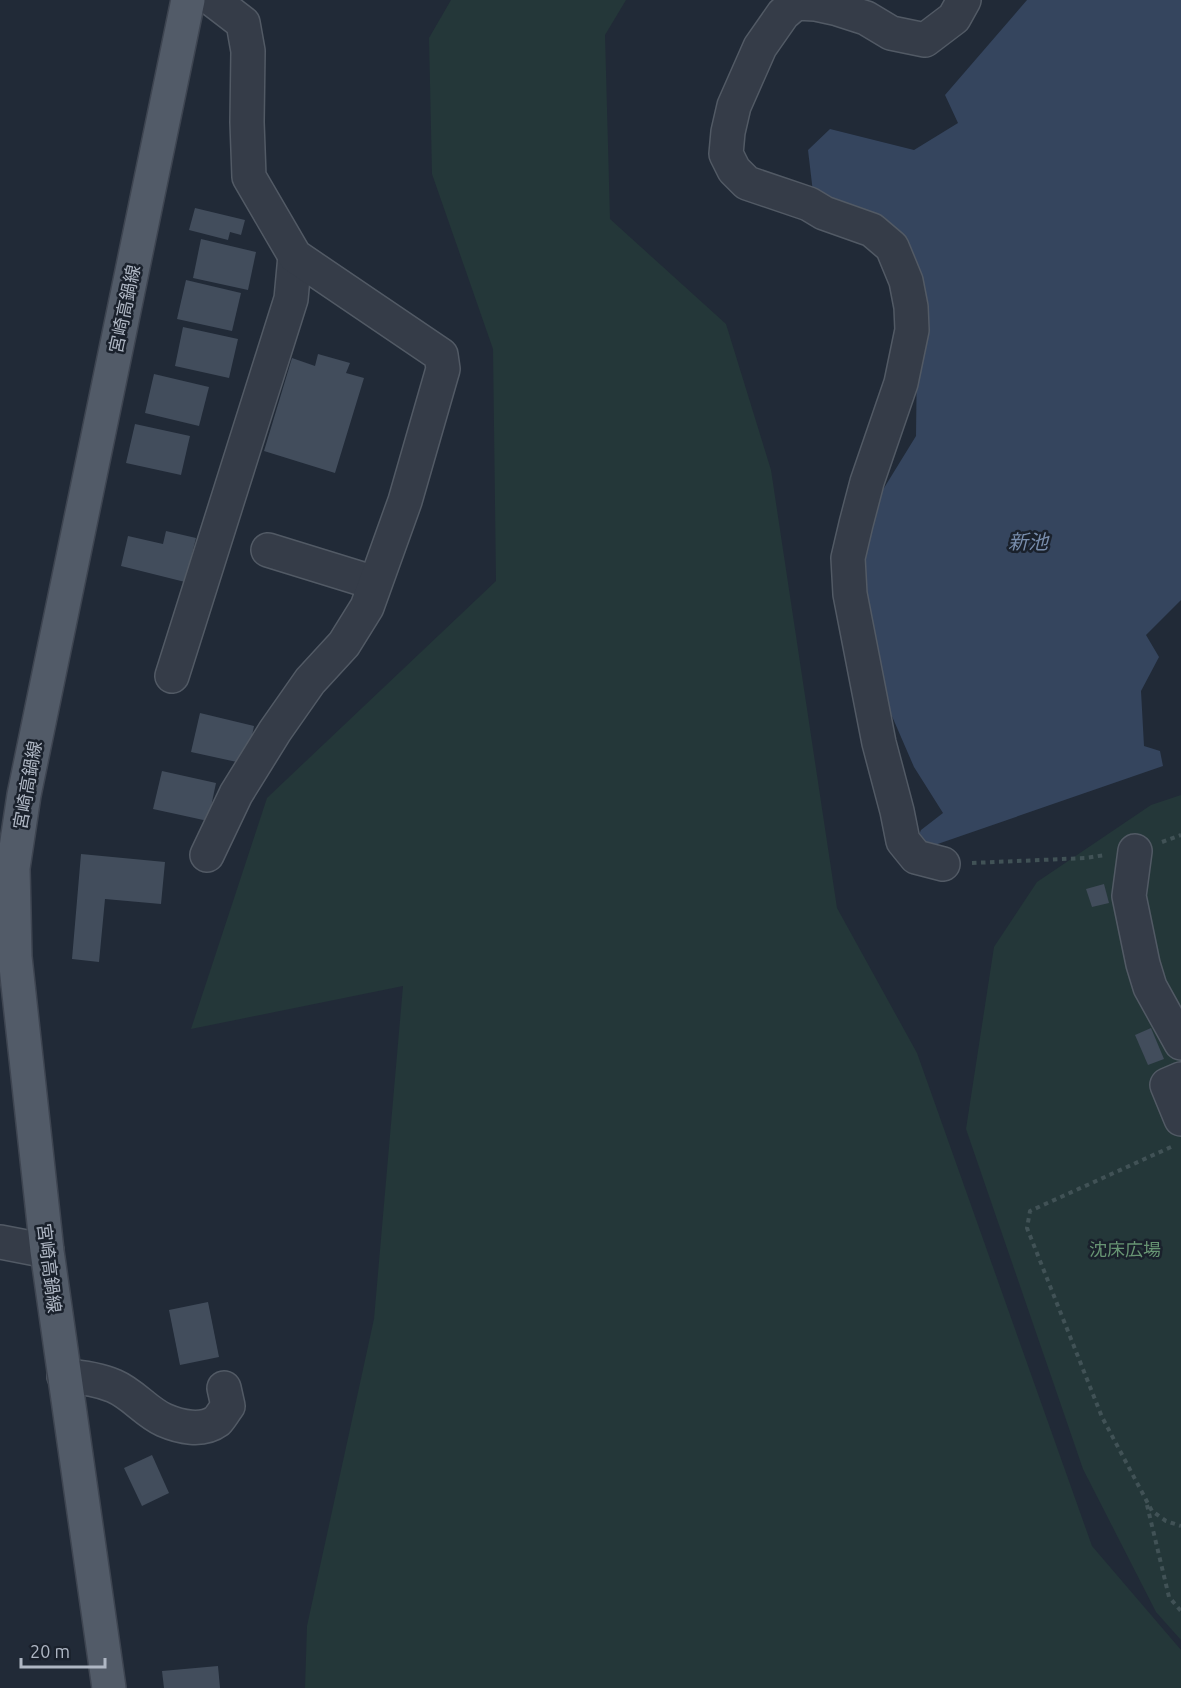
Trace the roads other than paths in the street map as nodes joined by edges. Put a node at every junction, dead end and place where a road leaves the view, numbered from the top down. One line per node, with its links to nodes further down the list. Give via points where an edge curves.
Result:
1 (188, 0): 15 (main road, 宮崎高鍋線, via 24,795 13,868 15,957)
2 (213, 0): 4 (street, via 243,23 248,51 249,177)
3 (964, 0): 10 (street, via 954,18 925,40 891,33 867,18 838,9 796,3 783,14 760,47 734,106 726,154 747,183 872,230 892,247 906,281 912,330 901,383 856,524 848,558 849,585 879,743 903,841 916,857)
4 (295, 256): 6 (street, via 441,355 443,369 405,501); 7 (street, via 291,299)
5 (268, 550): 6 (street)
6 (375, 583): 9 (street, via 367,607 344,644 310,681 247,776)
7 (172, 676)
8 (1135, 851): 11 (street, via 1129,896 1143,964 1150,987)
9 (207, 855)
10 (943, 864)
11 (1181, 1043)
12 (1181, 1079): 13 (street, via 1167,1085)
13 (1181, 1119)
14 (0, 1242): 15 (street)
15 (47, 1251): 16 (main road, 宮崎高鍋線)
16 (64, 1376): 17 (street, via 112,1385 162,1419 203,1428 219,1420 228,1406); 18 (main road, 宮崎高鍋線)
17 (224, 1388)
18 (109, 1688)

